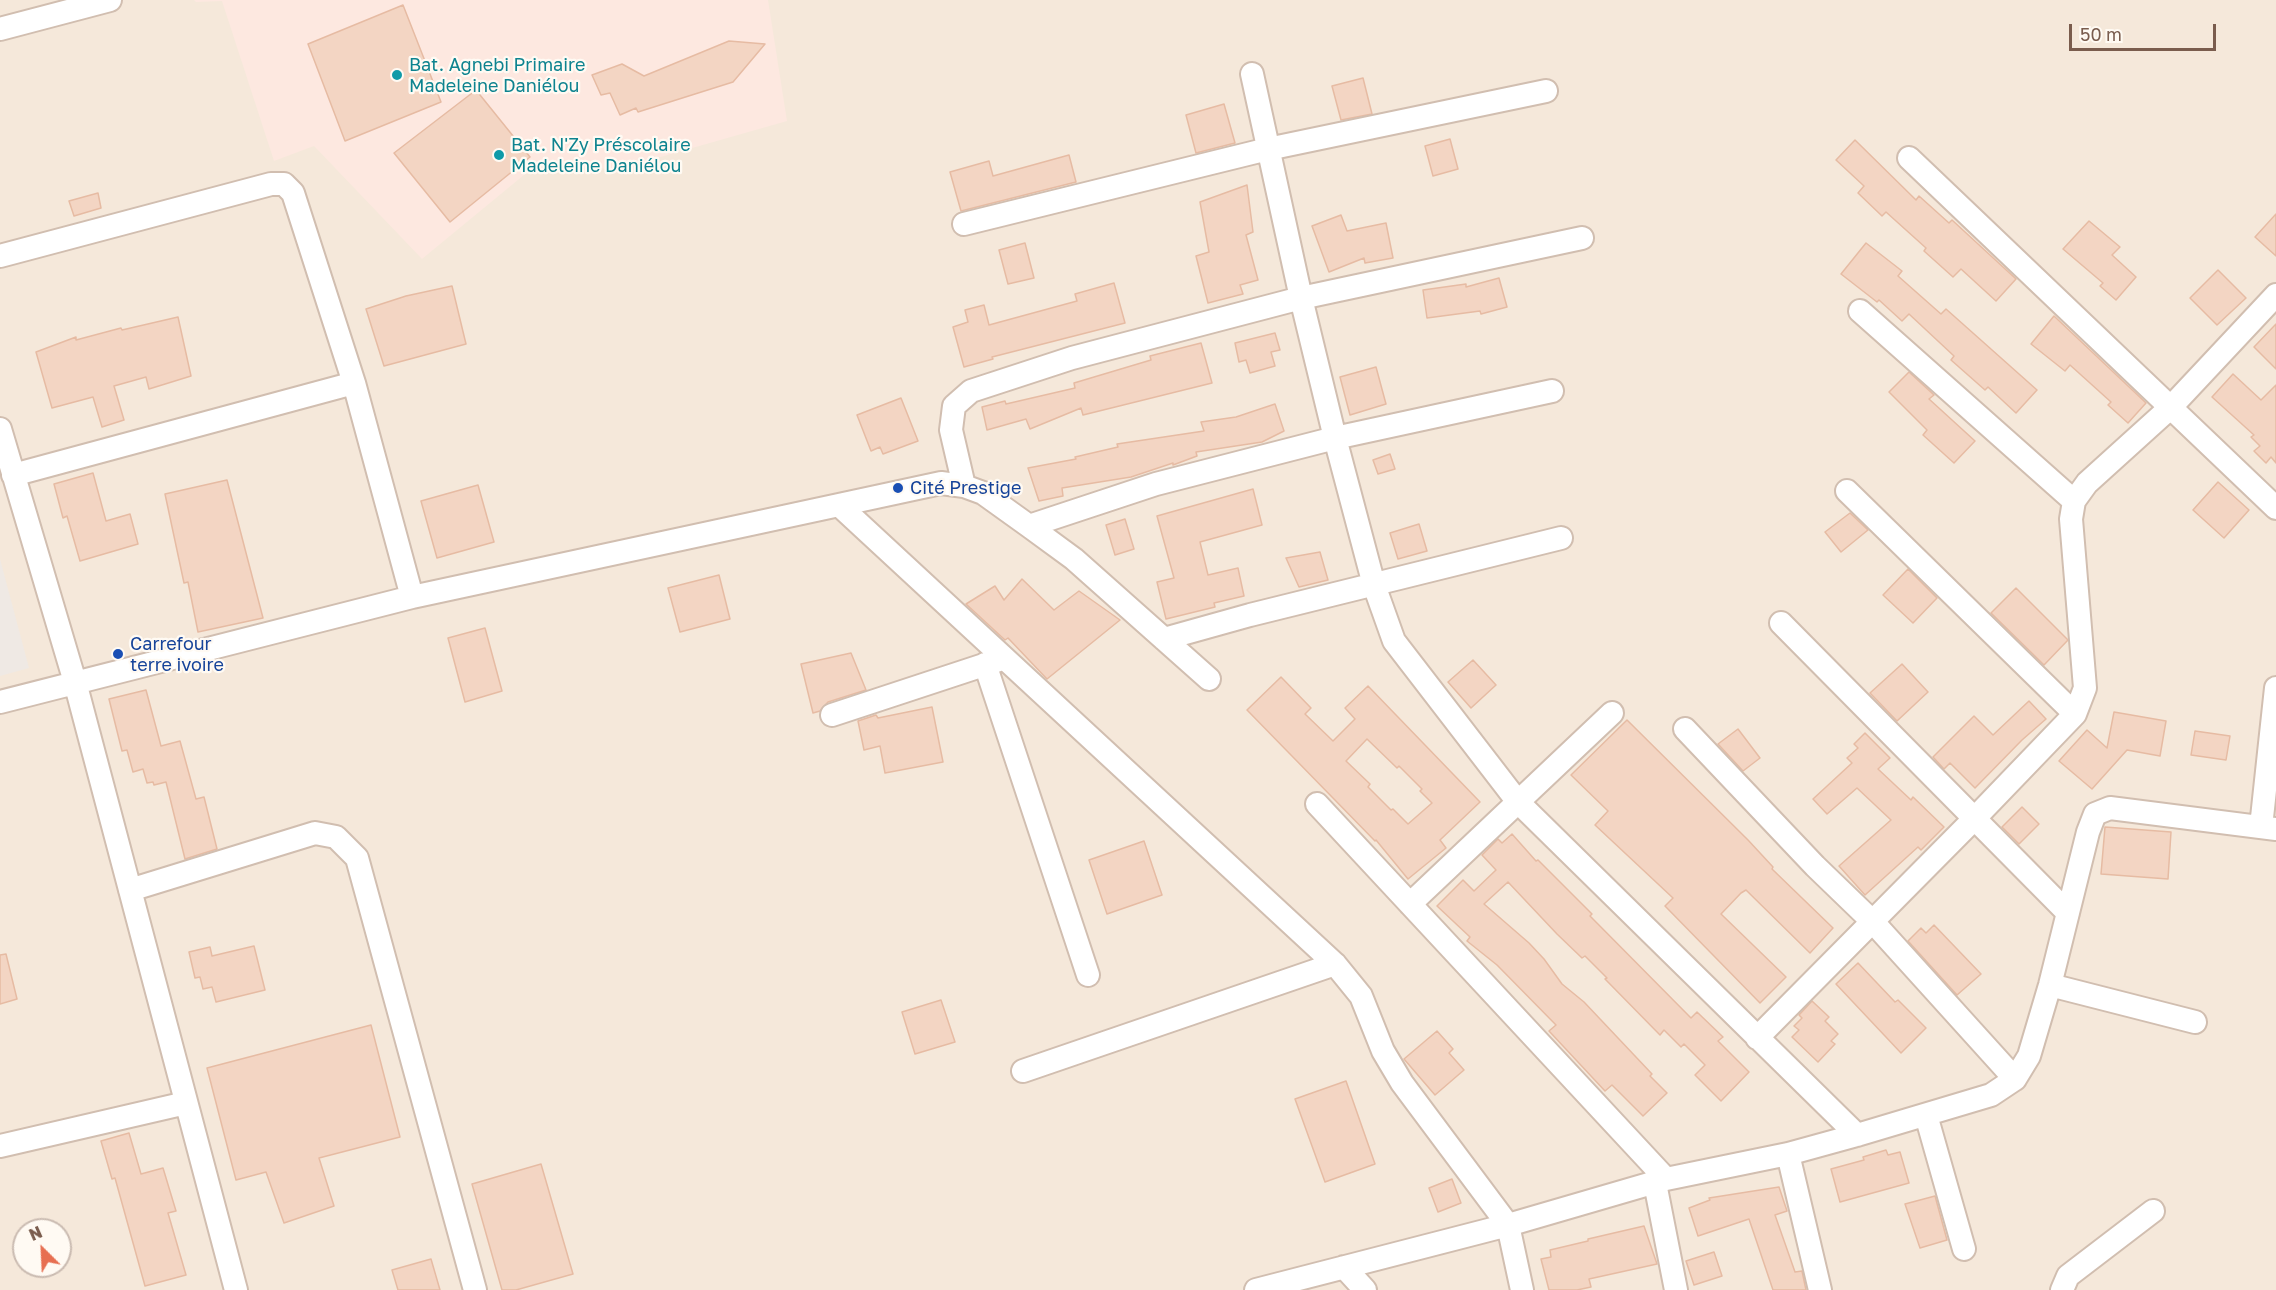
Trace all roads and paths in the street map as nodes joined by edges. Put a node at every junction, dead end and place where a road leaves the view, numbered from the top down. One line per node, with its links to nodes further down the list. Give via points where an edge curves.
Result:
1 (110, 0): 2 (street)
2 (0, 29)
3 (1252, 74): 5 (street)
4 (1545, 91): 5 (street)
5 (1268, 149): 7 (street); 11 (street)
6 (1909, 158): 15 (street)
7 (964, 224)
8 (1582, 238): 11 (street)
9 (0, 256): 13 (street, via 271,184 284,184 293,193)
10 (2275, 297): 15 (street)
11 (1301, 298): 17 (street); 19 (street, via 1071,358 971,391 954,406 951,430)
12 (1860, 311): 21 (street)
13 (354, 383): 18 (street); 27 (street)
14 (1552, 391): 17 (street)
15 (2171, 407): 21 (street, via 2087,483); 23 (street)
16 (0, 429): 18 (street)
17 (1335, 438): 24 (street, via 1156,484); 26 (street)
18 (13, 476): 32 (street)
19 (964, 486): 22 (street, via 941,483); 24 (street, via 983,493)
20 (1847, 491): 36 (street)
21 (2073, 501): 36 (street, via 2071,519 2085,688)
22 (840, 506): 27 (street); 30 (street)
23 (2276, 508)
24 (1029, 526): 29 (street, via 1074,559)
25 (1561, 538): 26 (street)
26 (1374, 585): 29 (street); 39 (street, via 1394,641)
27 (412, 597): 32 (street)
28 (1781, 623): 41 (street)
29 (1164, 639): 31 (street)
30 (995, 661): 37 (street); 47 (street); 48 (street)
31 (1209, 679)
32 (75, 682): 34 (street); 43 (street)
33 (2276, 688): 42 (street)
34 (0, 702)
35 (1612, 713): 39 (street)
36 (2075, 714): 41 (street)
37 (832, 715)
38 (1685, 729): 46 (street)
39 (1518, 802): 44 (street); 51 (street)
40 (1317, 804): 44 (street)
41 (1974, 819): 45 (street); 46 (street)
42 (2268, 828): 45 (street, via 2110,808 2095,814)
43 (130, 890): 54 (street); 65 (street, via 315,833 336,837 357,858)
44 (1410, 904): 59 (street)
45 (2068, 913): 49 (street)
46 (1873, 921): 51 (street); 53 (street)
47 (1335, 964): 52 (street); 61 (street, via 1361,996 1383,1051 1402,1083)
48 (1088, 975)
49 (2050, 985): 50 (street); 53 (street, via 2029,1056)
50 (2195, 1022)
51 (1757, 1038): 56 (street)
52 (1023, 1071)
53 (2015, 1079): 55 (street, via 1991,1095)
54 (186, 1103): 57 (street); 64 (street)
55 (1926, 1115): 56 (street); 62 (street)
56 (1857, 1135): 58 (street)
57 (0, 1146)
58 (1788, 1154): 59 (street); 70 (street)
59 (1660, 1181): 61 (street); 69 (street)
60 (2153, 1211): 71 (street, via 2068,1276)
61 (1508, 1225): 63 (street); 68 (street)
62 (1964, 1249)
63 (1344, 1267): 66 (street); 67 (street)
64 (236, 1290)
65 (475, 1290)
66 (1256, 1290)
67 (1365, 1290)
68 (1522, 1290)
69 (1676, 1290)
70 (1820, 1290)
71 (2062, 1290)

